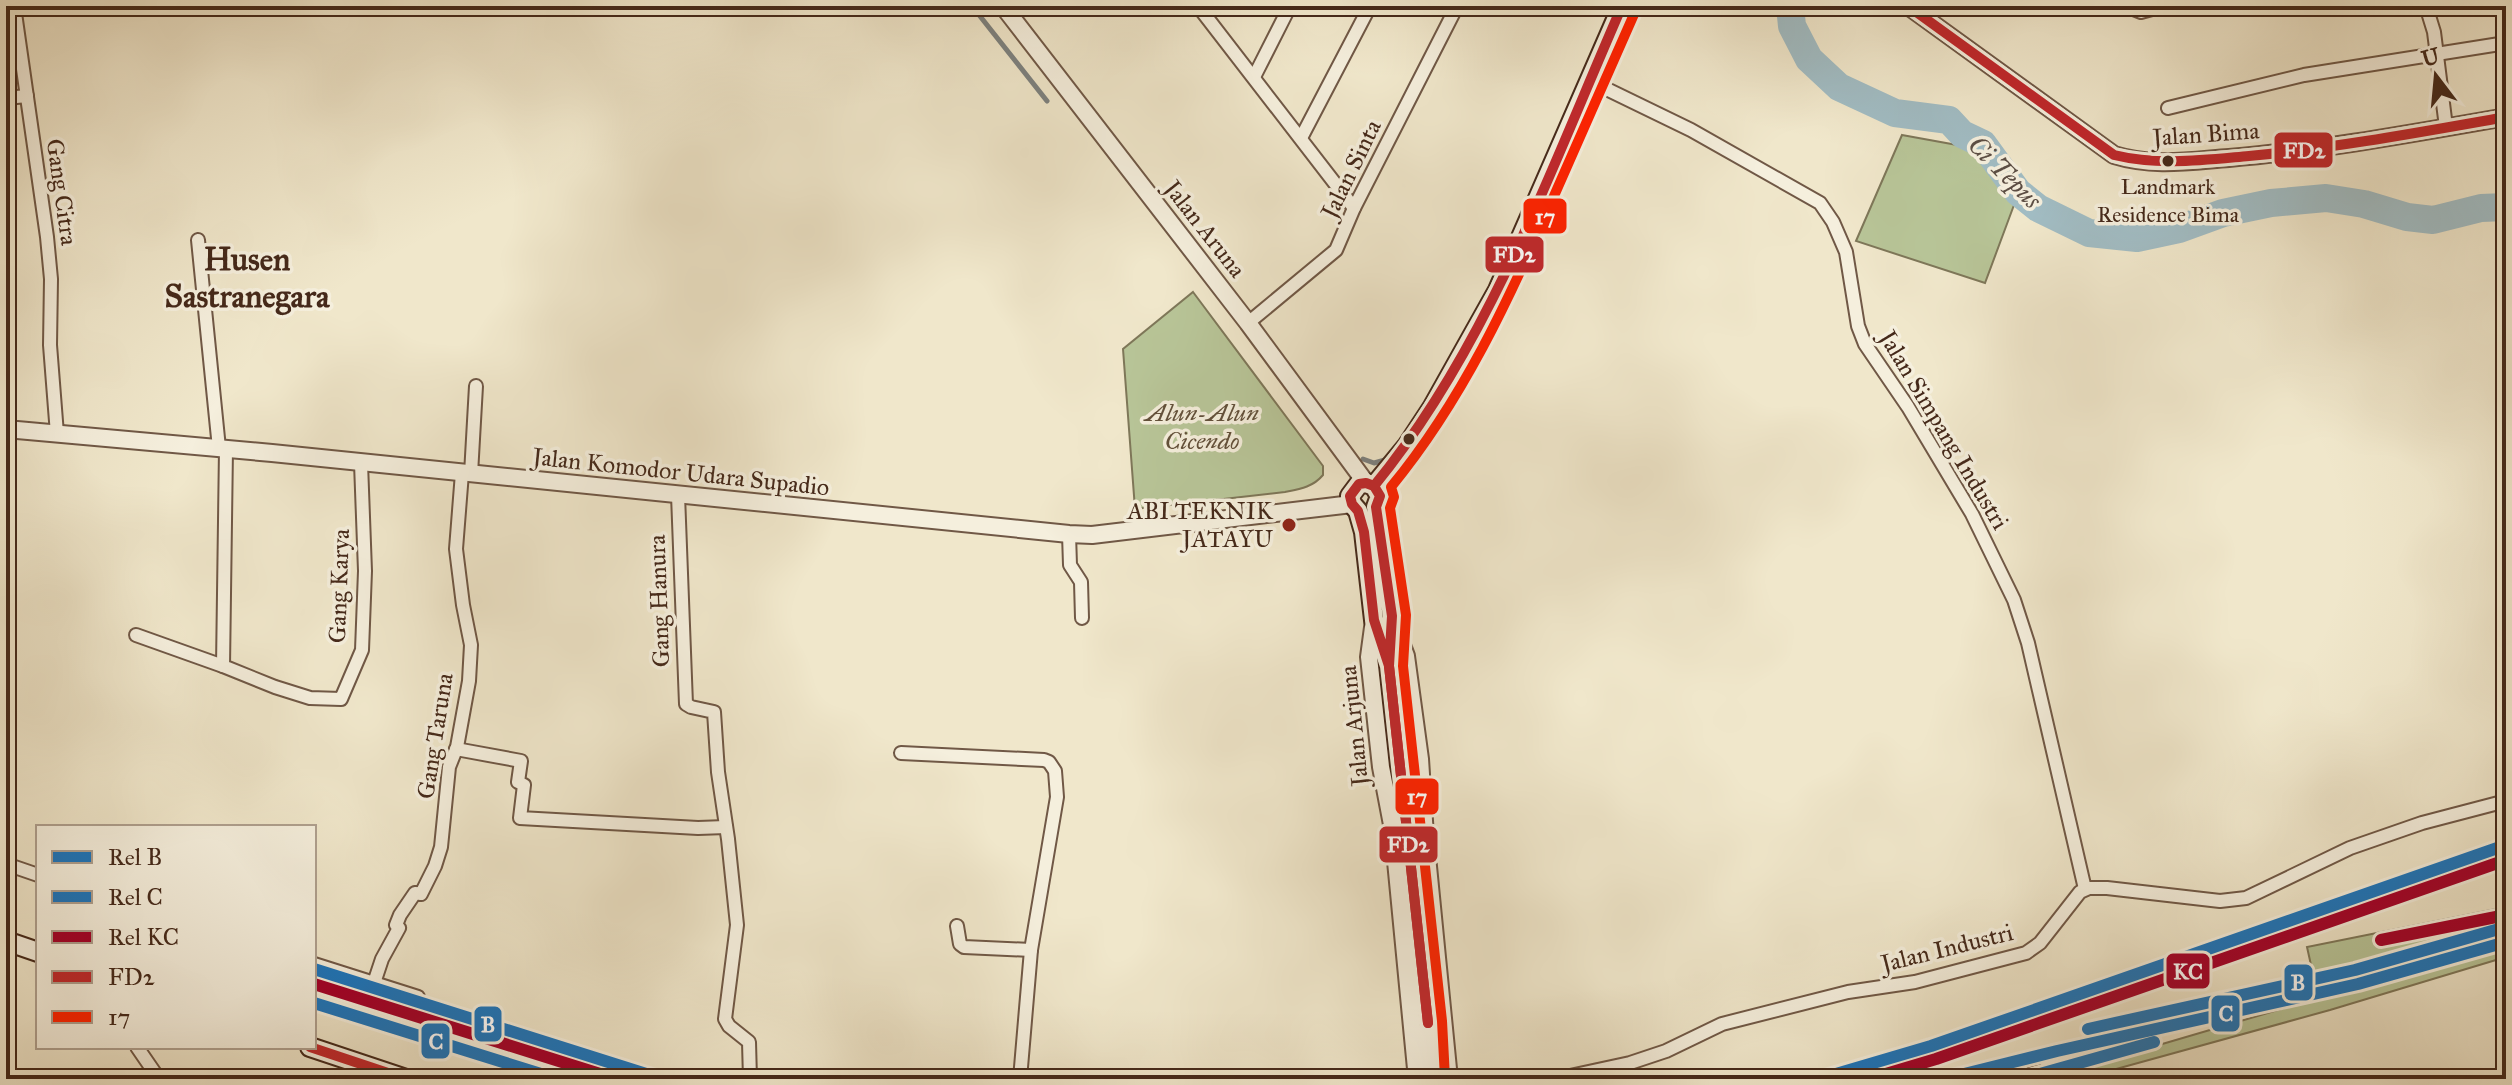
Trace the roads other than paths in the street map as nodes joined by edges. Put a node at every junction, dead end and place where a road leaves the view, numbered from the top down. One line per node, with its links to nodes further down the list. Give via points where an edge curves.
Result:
1 (14, 6): 16 (street, Gang Citra)
2 (1003, 6): 24 (street, Jalan Aruna)
3 (1290, 6): 14 (street)
4 (1370, 6): 21 (street)
5 (1457, 6): 22 (street, Jalan Sinta)
6 (1622, 6): 15 (main road)
7 (1908, 6): 20 (street, Jalan Bima, via 2114,155 2136,162 2260,156)
8 (2126, 6): 9 (street, via 2141,12)
9 (2163, 6)
10 (2426, 6): 13 (street)
11 (1202, 8): 14 (street)
12 (2506, 43): 13 (street)
13 (2435, 54): 18 (street, via 2304,75); 20 (street)
14 (1254, 77): 21 (street)
15 (1588, 80): 31 (main road, via 1498,290 1407,446); 45 (street, Jalan Simpang Industri, via 1691,130 1820,203 1833,222 1846,252 1865,344 1972,514 2014,600)
16 (27, 96): 17 (street); 27 (street, Gang Citra, via 51,279)
17 (6, 98)
18 (2168, 108)
19 (2506, 117): 20 (street, Jalan Bima)
20 (2446, 127)
21 (1301, 138): 22 (street)
22 (1354, 208): 24 (street, Jalan Sinta, via 1336,250)
23 (198, 240): 28 (street)
24 (1248, 323): 31 (street, Jalan Aruna)
25 (476, 386): 30 (street, Gang Taruna)
26 (6, 429): 27 (street, Jalan Komodor Udara Supadio)
27 (57, 434): 28 (street, Jalan Komodor Udara Supadio)
28 (222, 449): 29 (street, Jalan Komodor Udara Supadio); 38 (street)
29 (361, 463): 30 (street, Jalan Komodor Udara Supadio); 38 (street, Gang Karya, via 362,650 341,699 310,698)
30 (466, 474): 32 (street, Jalan Komodor Udara Supadio); 39 (street, Gang Taruna, via 456,549 471,645)
31 (1370, 484): 33 (main road, Jalan Arjuna, via 1380,496); 33 (main road, via 1359,484 1350,496)
32 (678, 495): 34 (street, Jalan Komodor Udara Supadio); 42 (street, Gang Hanura, via 686,704 714,712)
33 (1362, 507): 34 (street, Jalan Komodor Udara Supadio); 36 (main road, Jalan Arjuna)
34 (1069, 534): 35 (street, via 1070,565 1081,582)
35 (1082, 618)
36 (1383, 618): 59 (street, Jalan Arjuna, via 1369,657 1393,830); 60 (main road); 61 (street, Jalan Arjuna, via 1406,656)
37 (136, 635): 38 (street)
38 (223, 666)
39 (456, 749): 42 (street, via 521,761 520,818); 51 (street, Gang Taruna, via 435,866 421,894 415,893 400,915)
40 (901, 753): 48 (street, via 1044,760 1052,765 1057,797)
41 (2506, 801): 45 (street, via 2350,848 2246,898 2220,901)
42 (726, 827): 57 (street, via 737,925 725,1019 749,1042)
43 (6, 864): 44 (street)
44 (36, 874)
45 (2085, 889): 62 (street, Jalan Industri, via 2026,953 1722,1024 1642,1059)
46 (957, 926): 48 (street, via 964,947)
47 (6, 941): 49 (main road)
48 (1031, 950): 58 (street)
49 (36, 951)
50 (316, 965): 51 (street)
51 (374, 983): 52 (street)
52 (418, 997)
53 (138, 1049): 55 (street)
54 (316, 1049): 56 (main road)
55 (159, 1079)
56 (406, 1079)
57 (750, 1079)
58 (1020, 1079)
59 (1417, 1079)
60 (1431, 1079)
61 (1449, 1079)
62 (1556, 1079)

